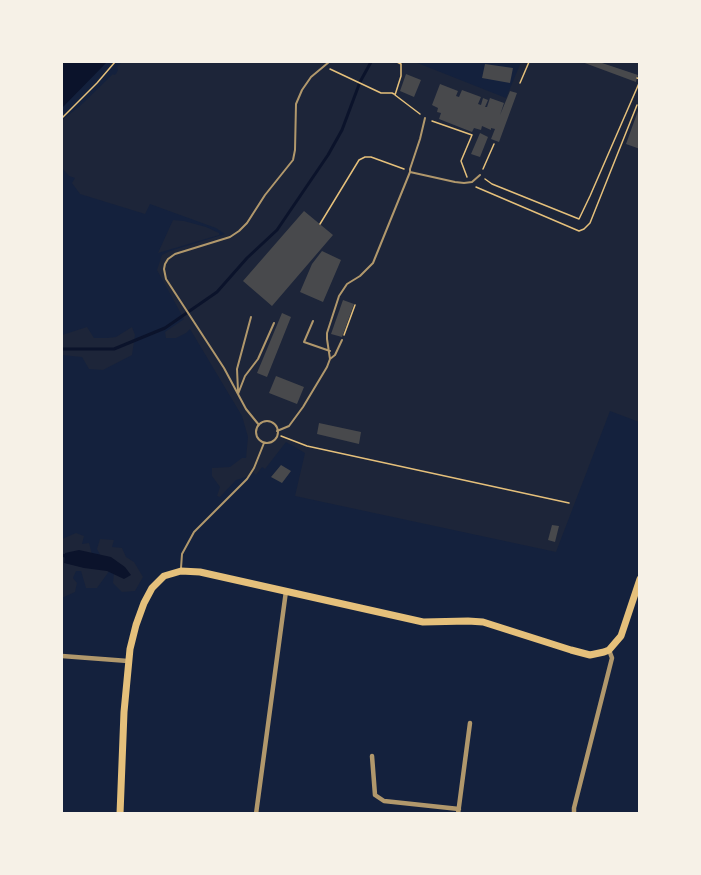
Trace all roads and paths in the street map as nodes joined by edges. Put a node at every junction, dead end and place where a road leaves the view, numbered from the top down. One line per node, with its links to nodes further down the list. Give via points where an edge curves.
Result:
1 (115, 62): 10 (path)
2 (329, 62): 5 (lane)
3 (397, 62): 8 (path, via 401,64 401,76)
4 (529, 62): 7 (path)
5 (324, 67): 8 (path, via 381,93); 26 (lane, via 311,77 296,105 293,159 247,223 230,237 175,254 164,269 166,279)
6 (639, 79): 14 (path, via 579,219)
7 (520, 83)
8 (395, 95): 11 (path)
9 (639, 99): 15 (path, via 590,223 584,229 579,231)
10 (62, 118)
11 (425, 118): 13 (lane); 15 (path, via 472,135 461,161)
12 (494, 144): 14 (path)
13 (410, 172): 15 (lane); 16 (path, via 371,157 359,160); 24 (lane, via 373,263 347,284 339,296 327,333)
14 (480, 176): 15 (lane)
15 (469, 182)
16 (320, 224)
17 (356, 305): 19 (path)
18 (251, 316): 26 (lane, via 237,369)
19 (351, 318): 20 (path); 23 (path)
20 (355, 320)
21 (313, 321): 24 (lane, via 304,342)
22 (274, 323): 26 (lane)
23 (342, 340): 25 (lane)
24 (330, 351): 25 (lane)
25 (330, 359): 28 (lane, via 303,407)
26 (238, 394): 27 (lane)
27 (258, 425): 28 (lane, via 268,422); 29 (lane, via 256,436)
28 (277, 433): 29 (lane, via 271,442); 30 (path)
29 (264, 443): 33 (lane, via 246,479 194,532 182,554)
30 (305, 446): 31 (path); 32 (path)
31 (307, 451)
32 (569, 503)
33 (181, 571): 35 (main road); 38 (main road, via 164,576 147,595)
34 (639, 579): 36 (main road, via 623,631)
35 (286, 591): 36 (main road, via 423,622 483,622 584,654); 43 (street)
36 (609, 650): 44 (street, via 612,658)
37 (62, 656): 38 (street)
38 (128, 661): 42 (main road)
39 (470, 723): 41 (street)
40 (372, 756): 41 (street, via 375,795 384,801)
41 (459, 811)
42 (120, 813)
43 (256, 813)
44 (574, 813)

